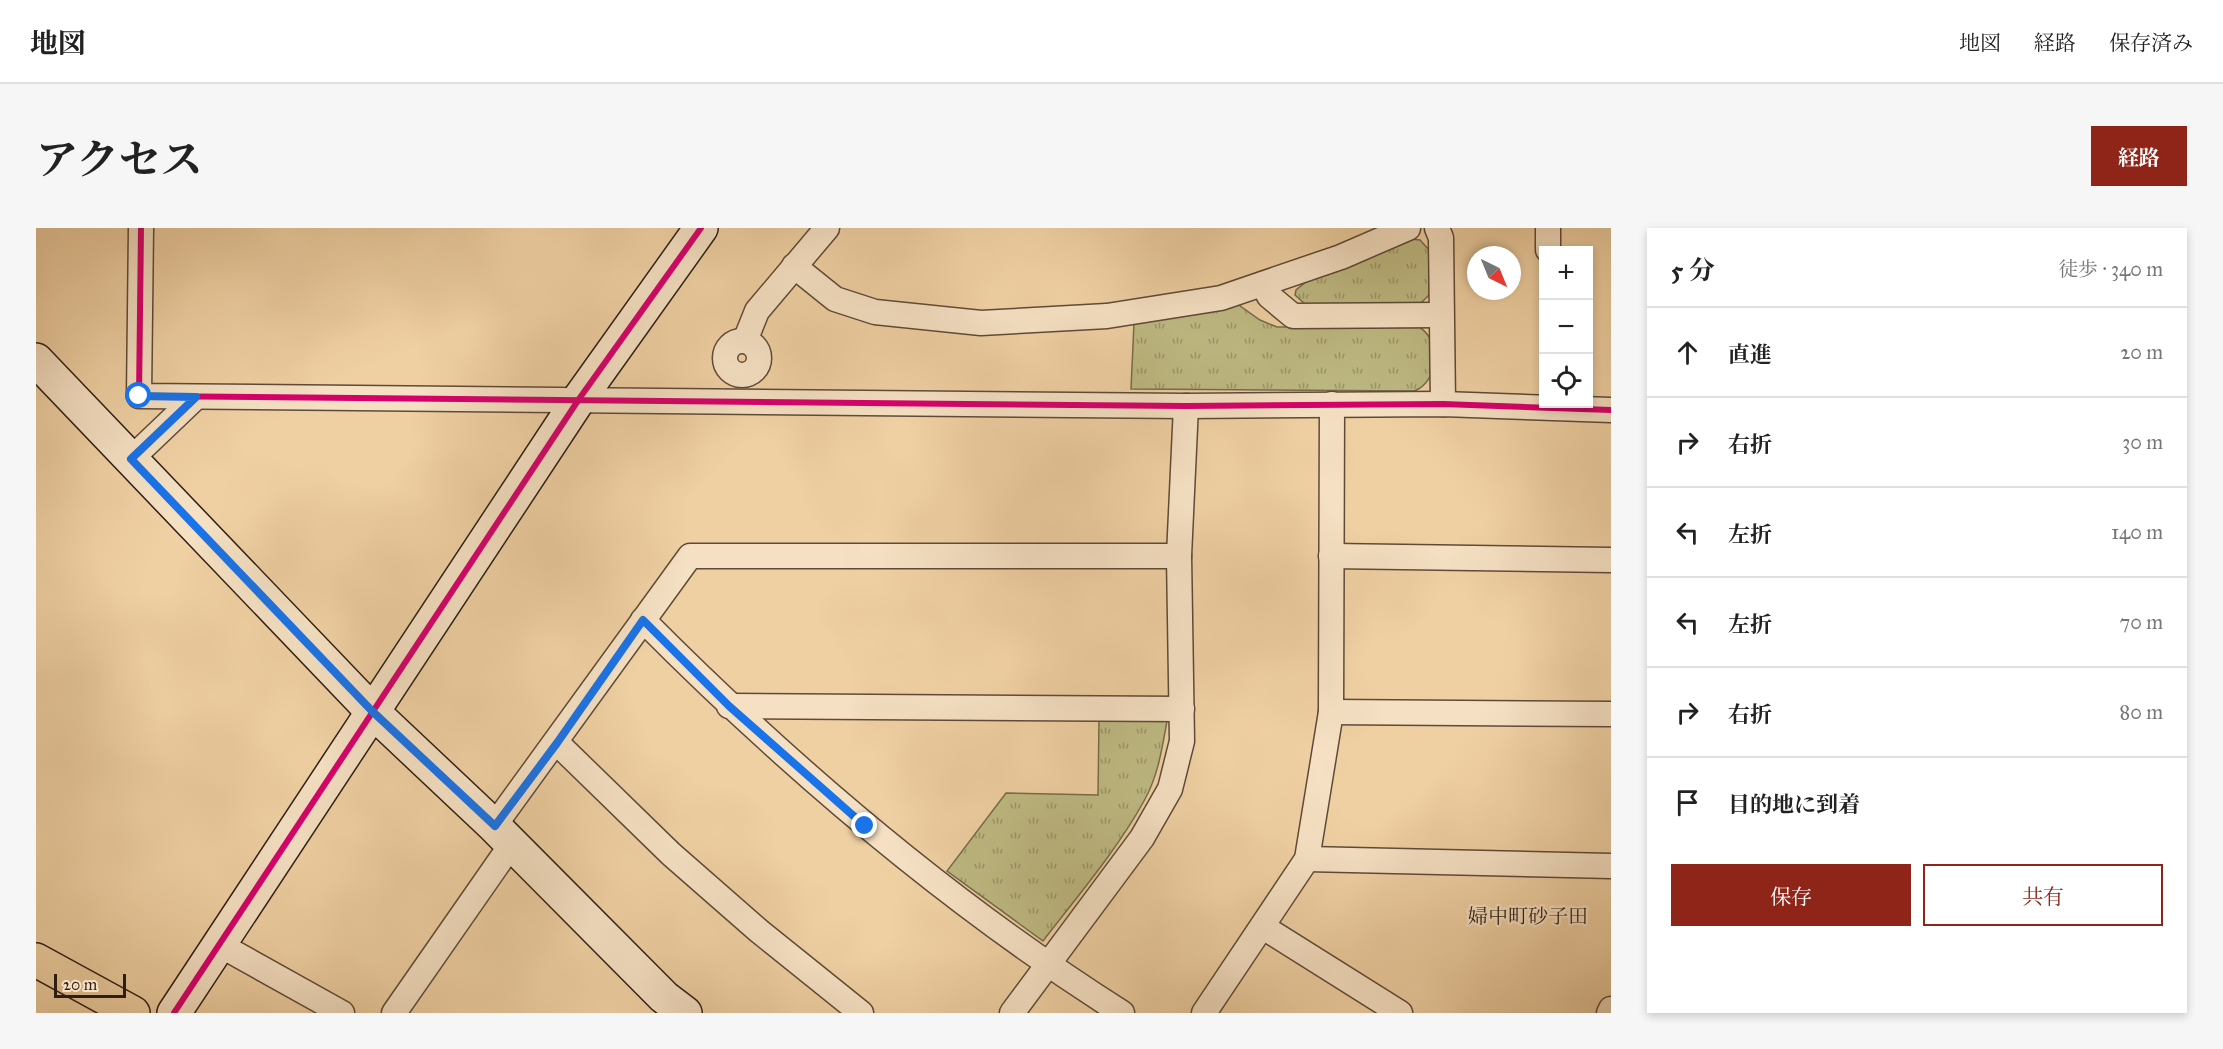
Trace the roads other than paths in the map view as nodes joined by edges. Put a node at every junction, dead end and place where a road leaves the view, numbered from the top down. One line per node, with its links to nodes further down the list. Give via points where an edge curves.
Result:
1 (141, 228): 13 (street, via 139,396)
2 (701, 228): 14 (street)
3 (827, 228): 8 (street)
4 (1408, 228): 9 (street)
5 (1437, 228): 10 (street, via 1441,238)
6 (1548, 228): 7 (street)
7 (1548, 246)
8 (794, 266): 9 (street, via 835,299 875,312 981,323 1107,316 1221,298); 11 (street, via 757,311)
9 (1263, 284): 10 (street, via 1269,296 1293,316)
10 (1440, 315): 16 (street)
11 (745, 341)
12 (36, 360): 21 (street)
13 (196, 397): 14 (street); 21 (street)
14 (579, 399): 17 (street); 28 (street)
15 (1332, 404): 16 (street); 17 (street); 23 (street)
16 (1443, 404): 18 (street)
17 (1186, 406): 22 (street)
18 (1539, 406)
19 (1580, 408): 20 (street)
20 (1611, 410)
21 (131, 459): 28 (street)
22 (1179, 556): 25 (street, via 690,556); 27 (street)
23 (1331, 556): 24 (street); 29 (street)
24 (1611, 560)
25 (643, 620): 26 (street); 31 (street)
26 (729, 706): 27 (street); 38 (street, via 865,826)
27 (1182, 709): 38 (street, via 1182,741 1170,789 1142,838)
28 (372, 711): 32 (street); 36 (street)
29 (1331, 712): 30 (street); 33 (street)
30 (1611, 714)
31 (557, 743): 32 (street); 44 (street, via 671,855)
32 (503, 836): 42 (street); 43 (street, via 664,997)
33 (1308, 859): 34 (street); 35 (street)
34 (1611, 866)
35 (1263, 927): 47 (street); 48 (street)
36 (220, 945): 40 (street); 41 (street)
37 (36, 960): 39 (main road)
38 (1047, 966): 45 (street); 46 (street)
39 (133, 1013)
40 (174, 1013)
41 (342, 1013)
42 (394, 1013)
43 (685, 1013)
44 (861, 1013)
45 (1012, 1013)
46 (1122, 1013)
47 (1204, 1013)
48 (1400, 1013)

